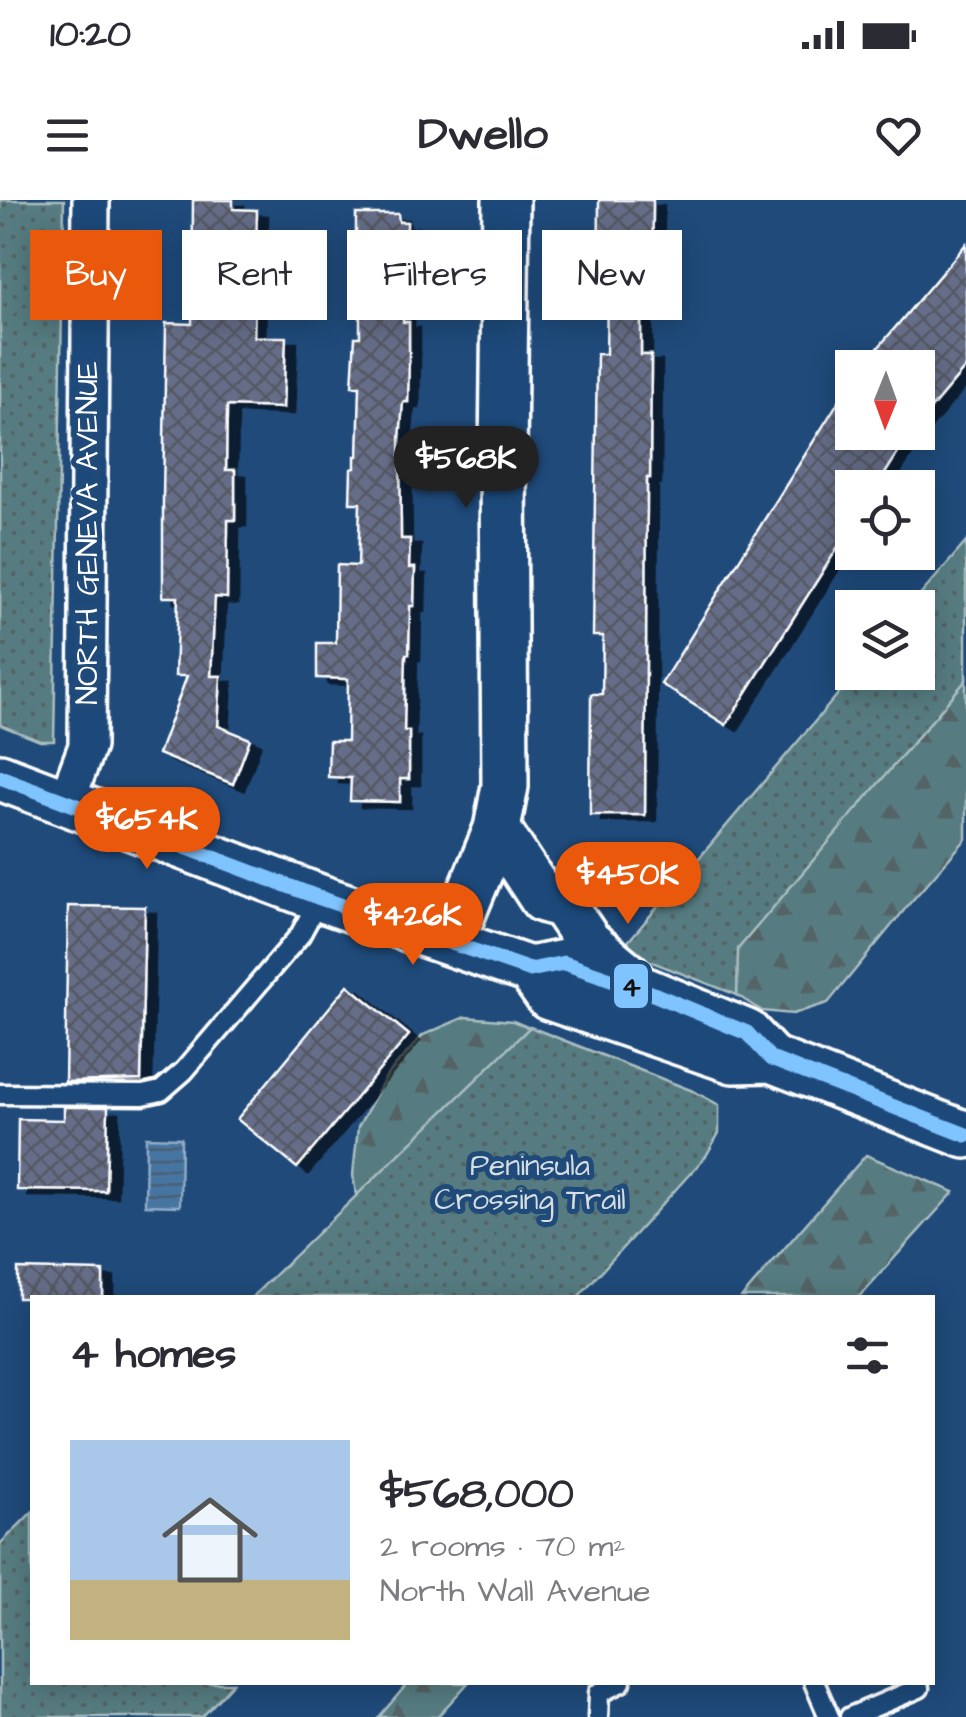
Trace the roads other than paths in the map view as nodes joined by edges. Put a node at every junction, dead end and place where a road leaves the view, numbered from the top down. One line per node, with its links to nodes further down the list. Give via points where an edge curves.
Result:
1 (91, 200): 4 (street, NORTH GENEVA AVENUE, via 87,746)
2 (506, 200): 5 (street, via 505,786)
3 (3, 783): 4 (street)
4 (66, 802): 6 (street)
5 (496, 829): 7 (street); 9 (street, via 542,899 562,905 588,942)
6 (320, 898): 7 (street); 11 (lane, via 300,935 161,1090)
7 (451, 941): 8 (street)
8 (530, 970): 9 (street, via 564,963); 10 (street, via 549,996)
9 (646, 992): 10 (street)
10 (709, 1034): 12 (street, via 747,1033 771,1059)
11 (0, 1094)
12 (966, 1135)
13 (615, 1685): 16 (lane, via 599,1693)
14 (815, 1685): 17 (lane)
15 (918, 1688): 18 (lane)
16 (598, 1717)
17 (828, 1717)
18 (850, 1717)

